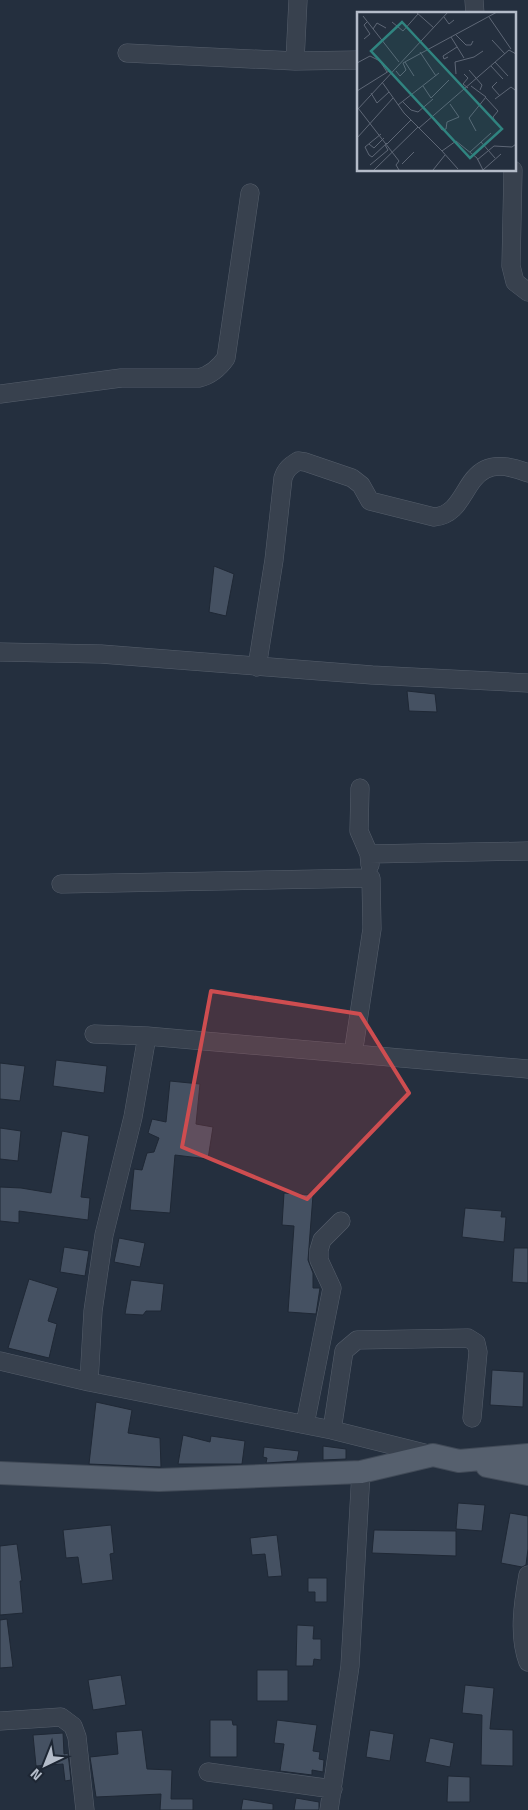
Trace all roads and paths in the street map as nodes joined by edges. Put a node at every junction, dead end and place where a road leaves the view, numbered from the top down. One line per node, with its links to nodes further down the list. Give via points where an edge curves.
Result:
1 (298, 0): 4 (street)
2 (127, 53): 4 (street)
3 (357, 60): 4 (street)
4 (295, 61)
5 (512, 171): 7 (street, via 511,266 514,282)
6 (250, 193): 8 (street, via 226,358 220,366 199,378 121,378)
7 (528, 292)
8 (0, 394)
9 (528, 473): 11 (street, via 503,466 488,467 478,474 452,509 443,516 434,517 370,501 361,485 352,478 305,462 291,465 282,478 274,560)
10 (0, 652): 11 (street, via 101,654)
11 (257, 667): 12 (street)
12 (528, 683)
13 (360, 788): 15 (street, via 359,831)
14 (528, 851): 15 (street)
15 (369, 854): 16 (street)
16 (372, 878): 17 (street); 20 (street, via 372,930)
17 (61, 884)
18 (94, 1034): 19 (street)
19 (147, 1036): 20 (street); 24 (street, via 133,1117 104,1235 92,1311)
20 (352, 1054): 21 (street)
21 (528, 1069)
22 (341, 1221): 26 (street, via 322,1240 319,1250 319,1260 332,1288)
23 (0, 1363): 24 (street)
24 (89, 1382): 26 (street)
25 (472, 1418): 27 (street, via 478,1352 473,1340 375,1339 353,1342 344,1351)
26 (305, 1424): 27 (street)
27 (332, 1430): 28 (street)
28 (433, 1455): 30 (main road); 31 (main road)
29 (528, 1455): 30 (main road)
30 (460, 1461): 33 (main road)
31 (361, 1472): 32 (main road, via 159,1480); 38 (street, via 350,1666)
32 (0, 1473)
33 (528, 1474)
34 (528, 1576): 35 (street, via 524,1603 524,1642)
35 (528, 1662)
36 (0, 1721): 40 (street, via 61,1717 73,1726 80,1753)
37 (208, 1772): 38 (street)
38 (333, 1789): 39 (street)
39 (334, 1809)
40 (85, 1810)

